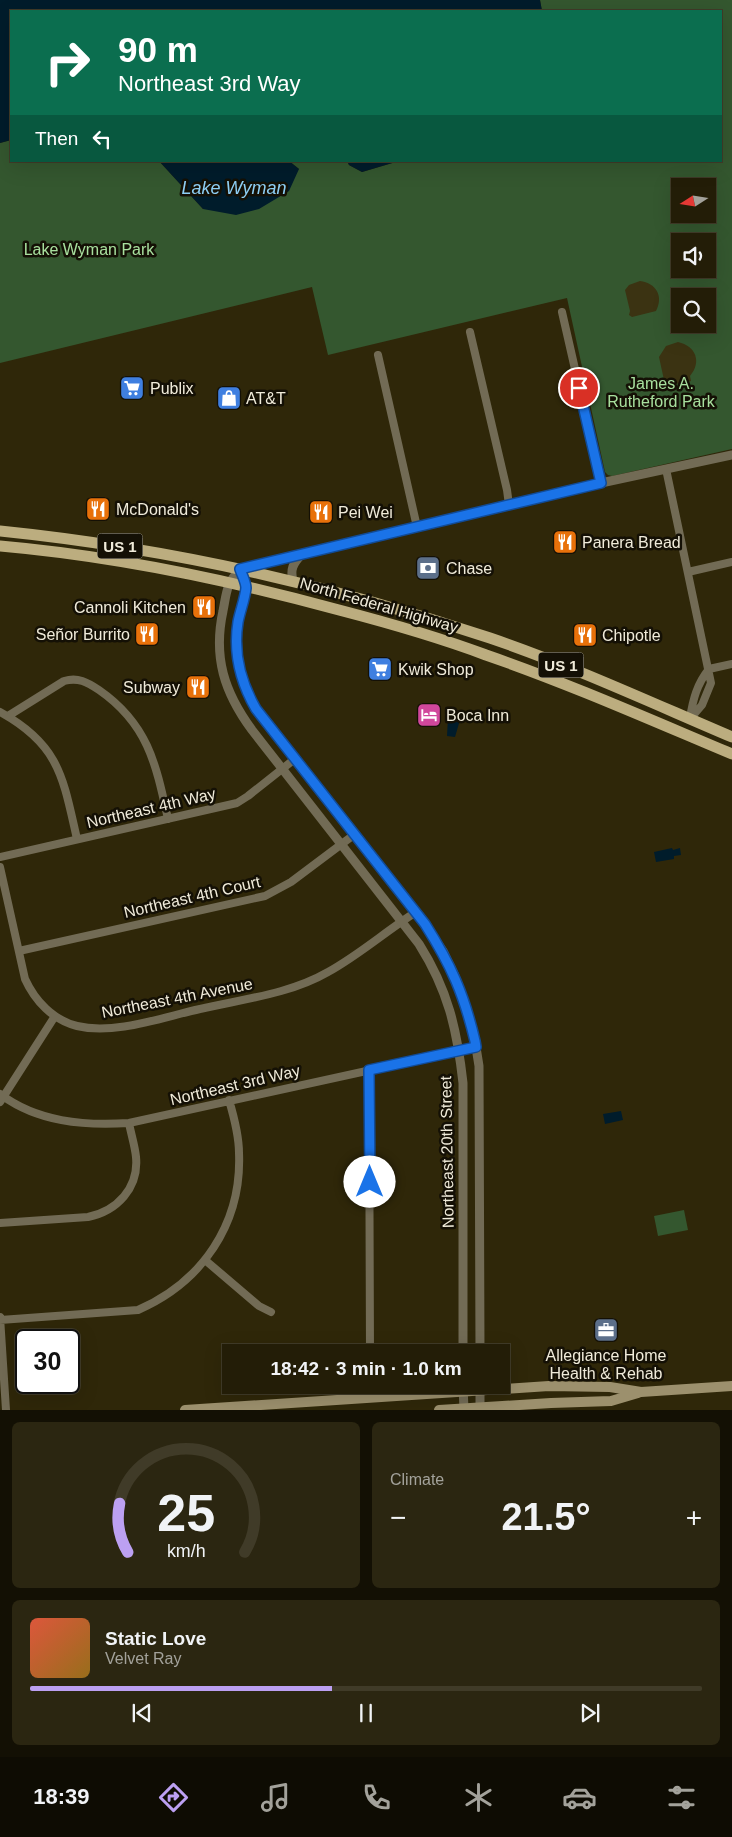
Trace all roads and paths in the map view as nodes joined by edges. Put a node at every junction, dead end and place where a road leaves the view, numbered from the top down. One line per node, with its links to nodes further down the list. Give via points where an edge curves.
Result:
1 (562, 312): 6 (street)
2 (470, 332): 7 (street)
3 (378, 355): 8 (street)
4 (732, 455): 5 (street)
5 (666, 469): 6 (street); 14 (street)
6 (601, 483): 7 (street)
7 (509, 505): 8 (street)
8 (417, 527): 11 (street)
9 (0, 531): 13 (main road, North Federal Highway / US 1, via 147,550)
10 (0, 546): 16 (main road, North Federal Highway / US 1, via 115,561)
11 (301, 555): 13 (street); 15 (street, via 291,569)
12 (732, 562): 14 (street)
13 (240, 569): 15 (main road, North Federal Highway / US 1); 16 (street, Northeast 20th Street); 17 (street)
14 (688, 572): 24 (street)
15 (294, 581): 18 (main road, North Federal Highway / US 1)
16 (229, 582): 17 (main road, North Federal Highway / US 1); 26 (street, Northeast 20th Street, via 219,633)
17 (246, 586): 19 (main road, North Federal Highway / US 1); 23 (street, Northeast 20th Street, via 236,635)
18 (402, 611): 19 (main road); 20 (main road, North Federal Highway / US 1)
19 (397, 626): 21 (main road, North Federal Highway / US 1)
20 (491, 639): 21 (main road, via 483,644); 25 (main road, North Federal Highway / US 1)
21 (463, 647): 27 (main road, North Federal Highway / US 1)
22 (732, 664): 24 (street)
23 (240, 668): 26 (street); 36 (street, Northeast 20th Street, via 256,709)
24 (709, 669): 30 (street, via 711,682 702,705)
25 (573, 670): 27 (street); 30 (main road, North Federal Highway / US 1)
26 (223, 672): 37 (street, Northeast 20th Street, via 228,691 242,716)
27 (567, 684): 31 (main road, North Federal Highway / US 1)
28 (0, 712): 29 (street)
29 (8, 716): 38 (street, via 64,681 80,680 94,687 120,707 141,733 155,762); 40 (street, via 37,739 57,766 64,782)
30 (690, 719): 31 (main road); 32 (main road, North Federal Highway / US 1)
31 (660, 724): 33 (main road, North Federal Highway / US 1)
32 (716, 730): 33 (main road, via 691,730); 34 (main road, North Federal Highway / US 1)
33 (686, 735): 35 (main road, North Federal Highway / US 1)
34 (732, 737)
35 (732, 754)
36 (296, 758): 37 (street, Northeast 4th Way); 39 (street, Northeast 20th Street)
37 (282, 769): 38 (street, Northeast 4th Way, via 237,803); 41 (street, Northeast 20th Street)
38 (168, 819): 40 (street, Northeast 4th Way)
39 (355, 834): 41 (street, Northeast 4th Court); 44 (street, Northeast 20th Street)
40 (77, 839): 42 (street, Northeast 4th Way)
41 (342, 845): 45 (street, Northeast 20th Street); 46 (street, Northeast 4th Court, via 291,882 265,896)
42 (0, 857)
43 (0, 867): 46 (street, Northeast 4th Avenue)
44 (416, 912): 45 (street, Northeast 4th Avenue); 48 (street, Northeast 20th Street, via 455,976)
45 (402, 921): 47 (street, Northeast 4th Avenue, via 328,973 300,985 119,1027 75,1026); 49 (street, Northeast 20th Street, via 440,982 454,1021)
46 (19, 951): 47 (street, Northeast 4th Avenue, via 29,987 39,1002)
47 (55, 1016): 51 (street)
48 (476, 1047): 49 (street, Northeast 3rd Way); 55 (street, Northeast 20th Street)
49 (459, 1050): 50 (street, Northeast 3rd Way); 56 (street, Northeast 20th Street, via 463,1082)
50 (369, 1070): 52 (street, Northeast 3rd Way); 61 (street)
51 (1, 1098): 53 (street, Northeast 3rd Way, via 52,1120 106,1125)
52 (229, 1100): 53 (street, Northeast 3rd Way); 57 (street, via 240,1169 224,1229)
53 (129, 1123): 54 (street, via 136,1157 135,1173 129,1190 113,1207 88,1217)
54 (0, 1223)
55 (480, 1257): 56 (street); 63 (street, Northeast 20th Street)
56 (463, 1259): 62 (street, Northeast 20th Street)
57 (205, 1260): 58 (street, via 259,1306); 60 (street, via 172,1292 138,1310)
58 (271, 1312)
59 (0, 1315): 60 (street)
60 (0, 1320): 74 (street)
61 (370, 1344)
62 (463, 1344)
63 (480, 1344)
64 (732, 1386): 66 (main road)
65 (510, 1387): 66 (main road, via 610,1387)
66 (641, 1392): 72 (main road, via 611,1401)
67 (402, 1394): 70 (main road)
68 (463, 1394): 73 (street)
69 (480, 1394): 72 (street)
70 (371, 1397): 71 (main road)
71 (222, 1408): 75 (main road)
72 (480, 1408): 73 (main road)
73 (464, 1409): 76 (main road)
74 (6, 1410)
75 (185, 1410)
76 (439, 1410)

